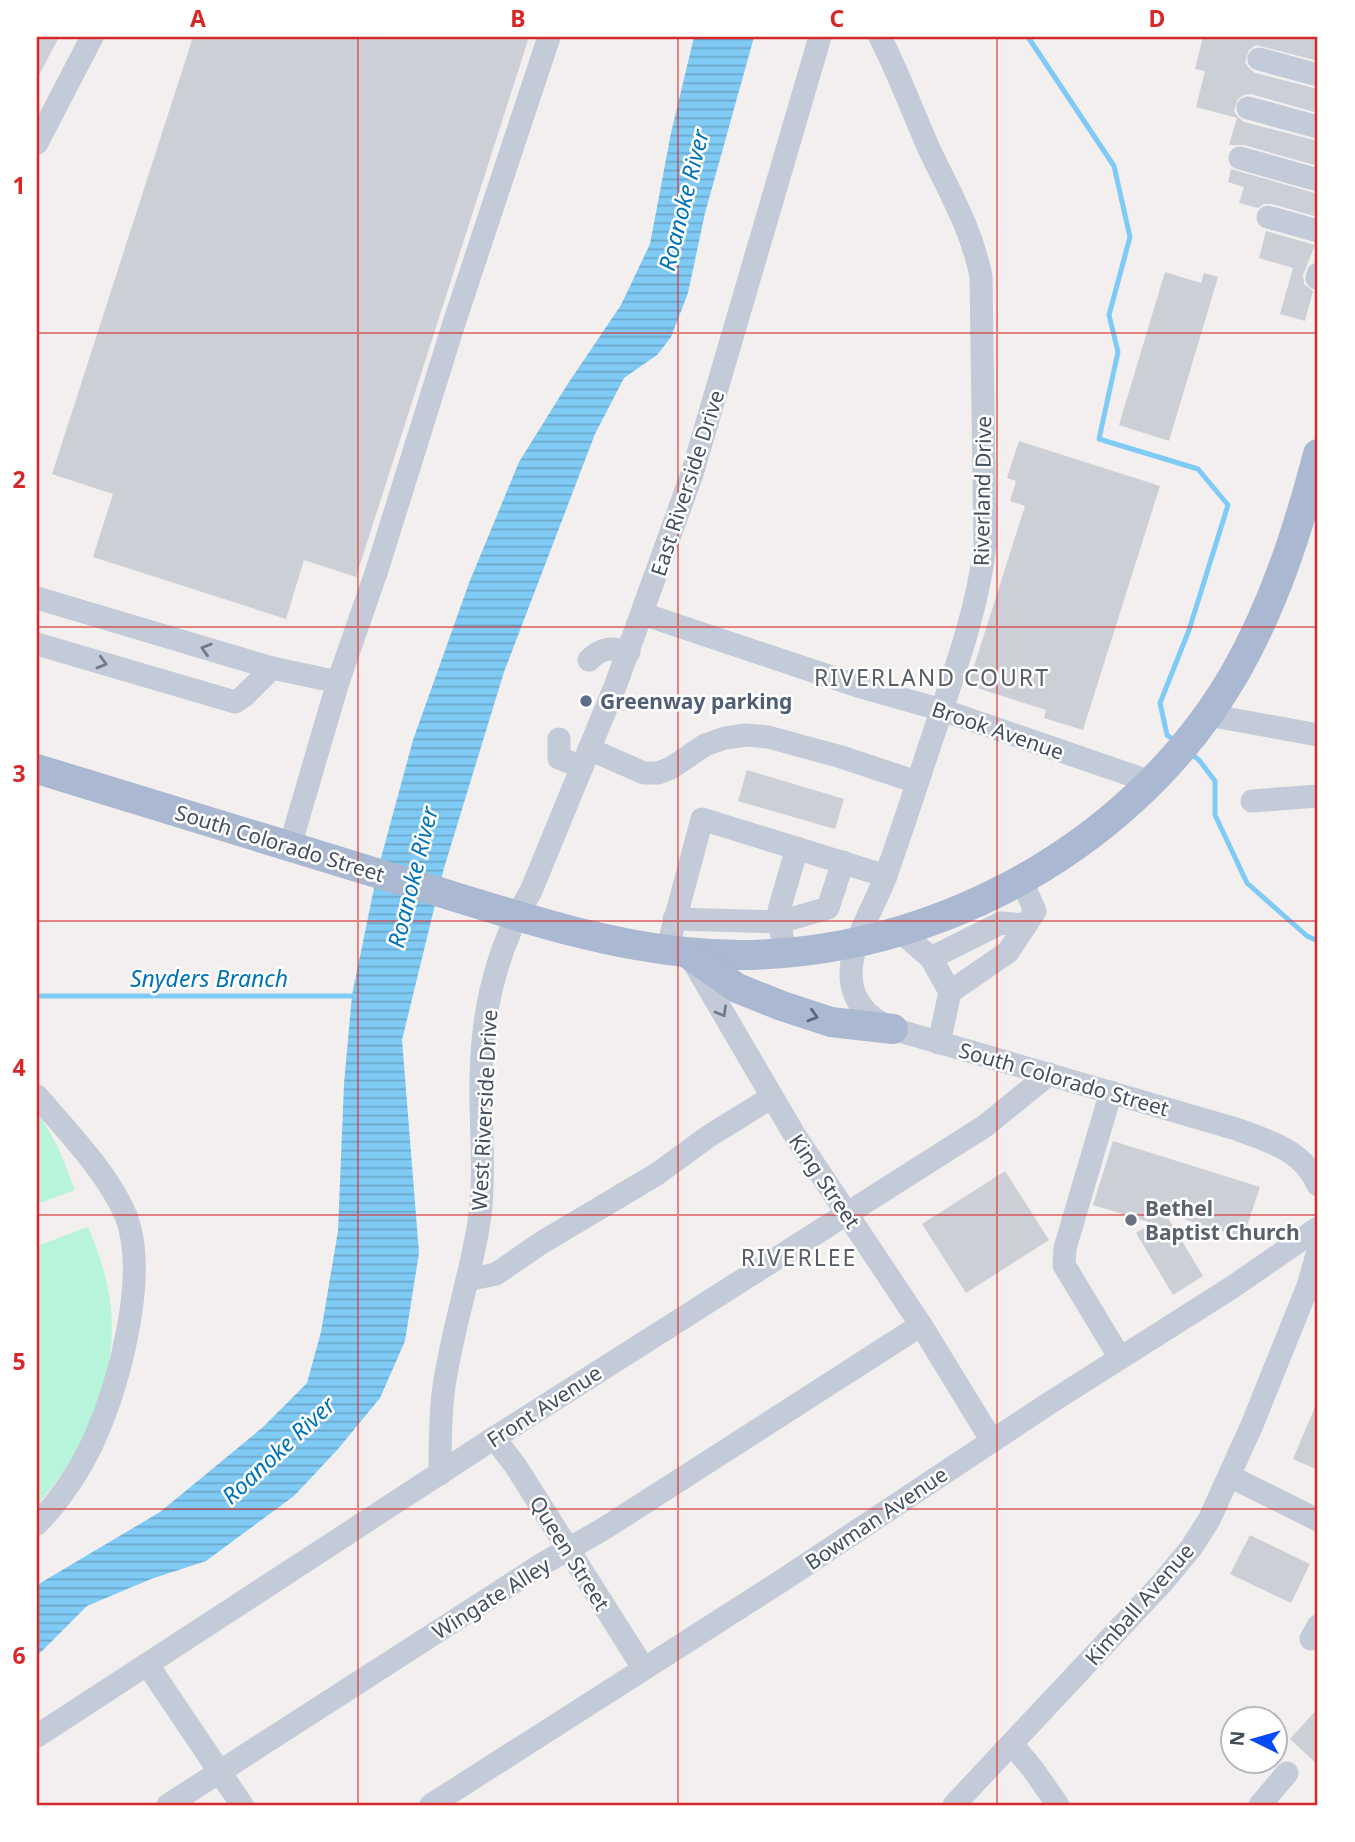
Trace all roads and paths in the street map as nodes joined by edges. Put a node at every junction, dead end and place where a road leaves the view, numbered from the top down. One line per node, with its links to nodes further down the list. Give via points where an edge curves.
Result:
1 (92, 37): 9 (street)
2 (549, 37): 21 (street)
3 (820, 37): 16 (street, East Riverside Drive, via 696,461)
4 (880, 37): 22 (street, Riverland Drive, via 966,222 981,276 985,545 974,608)
5 (1259, 59): 6 (street)
6 (1318, 75)
7 (1248, 107): 8 (street)
8 (1318, 127)
9 (37, 143)
10 (1240, 158): 11 (street)
11 (1318, 180)
12 (1268, 217): 13 (street)
13 (1318, 231)
14 (1318, 454): 23 (main road, via 1285,566 1262,622)
15 (37, 598): 20 (street, one-way to 15)
16 (643, 614): 18 (street, East Riverside Drive); 22 (street, Brook Avenue)
17 (37, 644): 20 (street, one-way to 20, via 234,702)
18 (629, 652): 19 (street, via 612,647); 26 (street, East Riverside Drive)
19 (589, 660)
20 (272, 668): 21 (street)
21 (338, 682): 32 (street)
22 (942, 710): 28 (street, Riverland Drive); 29 (street, Brook Avenue)
23 (1200, 726): 24 (street); 29 (main road)
24 (1318, 736)
25 (559, 739): 26 (street, via 559,758)
26 (585, 758): 28 (street, via 658,773 705,745 746,735 838,756); 37 (street, East Riverside Drive, via 531,891)
27 (37, 769): 32 (main road, South Colorado Street)
28 (917, 782): 35 (street, Riverland Drive)
29 (1152, 782): 36 (main road, via 1097,830)
30 (1318, 796): 31 (street)
31 (1252, 801)
32 (290, 846): 37 (main road, South Colorado Street)
33 (797, 848): 34 (street); 38 (street, via 702,819); 39 (street, via 779,909)
34 (842, 862): 35 (street); 39 (street, via 828,908)
35 (886, 876): 42 (street, Riverland Drive)
36 (1021, 879): 40 (street, via 1035,911); 41 (main road)
37 (516, 915): 43 (main road, South Colorado Street, via 592,936); 57 (street, West Riverside Drive, via 491,983 483,1036 483,1177)
38 (674, 919): 39 (street); 43 (street)
39 (780, 922): 44 (street)
40 (1026, 925): 45 (street, via 1001,923); 46 (street, via 1008,952)
41 (901, 932): 42 (main road); 45 (street)
42 (855, 944): 44 (main road, South Colorado Street); 47 (street, South Colorado Street, via 854,992 869,1015)
43 (677, 951): 44 (main road, South Colorado Street); 47 (main road, one-way to 47, via 737,988 782,1006 831,1022); 52 (street, King Street, one-way to 52)
44 (784, 954)
45 (931, 958): 46 (street)
46 (950, 992): 48 (street)
47 (893, 1029): 48 (street, South Colorado Street)
48 (939, 1043): 49 (street, South Colorado Street)
49 (1049, 1074): 50 (street, South Colorado Street); 54 (street, Front Avenue, via 985,1126)
50 (1111, 1092): 53 (street, South Colorado Street, via 1279,1144 1307,1166); 59 (street, via 1064,1265)
51 (37, 1096): 65 (street, via 119,1203 131,1233 135,1269 126,1335 100,1425 75,1475)
52 (772, 1097): 54 (street, King Street); 57 (street, via 496,1274)
53 (1318, 1185)
54 (846, 1212): 58 (street, King Street); 60 (street, Front Avenue)
55 (1318, 1228): 59 (street, Bowman Avenue)
56 (1318, 1255): 63 (street, Kimball Avenue)
57 (467, 1280): 62 (street, West Riverside Drive, via 443,1393)
58 (921, 1325): 61 (street, King Street); 66 (street, Wingate Alley)
59 (1120, 1358): 61 (street, Bowman Avenue)
60 (494, 1438): 62 (street, Front Avenue); 66 (street, Queen Street)
61 (992, 1441): 68 (street, Bowman Avenue)
62 (440, 1474): 67 (street, Front Avenue)
63 (1229, 1476): 64 (street); 70 (street, Kimball Avenue, via 1209,1520 1170,1575)
64 (1318, 1520)
65 (37, 1524)
66 (568, 1549): 68 (street, Queen Street); 71 (street, Wingate Alley)
67 (147, 1664): 69 (street, Front Avenue); 71 (street)
68 (644, 1669): 75 (street, Bowman Avenue)
69 (37, 1736)
70 (1012, 1744): 76 (street, Kimball Avenue); 77 (street)
71 (219, 1772): 73 (street, Wingate Alley); 74 (street)
72 (1284, 1776): 78 (street)
73 (168, 1805)
74 (242, 1805)
75 (431, 1805)
76 (954, 1805)
77 (1058, 1805)
78 (1260, 1805)

